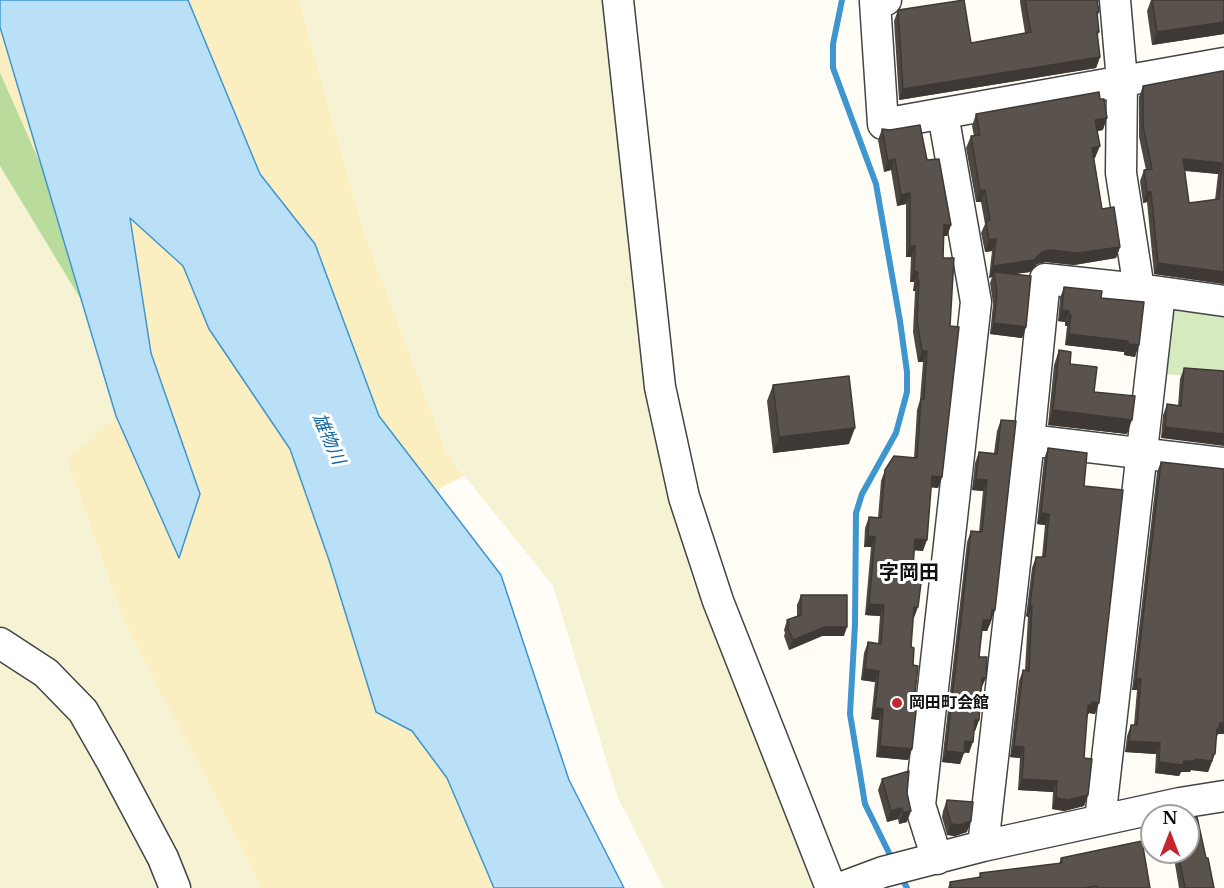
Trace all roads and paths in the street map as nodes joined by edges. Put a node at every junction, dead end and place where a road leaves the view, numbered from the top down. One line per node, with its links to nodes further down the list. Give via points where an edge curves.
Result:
1 (618, 0): 17 (street, via 660,387 684,497 718,601)
2 (886, 0): 6 (street, via 875,2 883,124)
3 (1114, 0): 5 (street)
4 (1224, 63): 5 (street)
5 (1122, 81): 6 (street); 7 (street, via 1121,172)
6 (943, 114): 16 (street, via 976,302 920,805)
7 (1150, 291): 8 (street); 9 (street, via 1045,279); 10 (street)
8 (1224, 301)
9 (1029, 440): 10 (street); 15 (street)
10 (1142, 454): 11 (street); 14 (street)
11 (1224, 463)
12 (0, 643): 18 (street, via 46,673 83,711)
13 (1224, 794): 14 (street)
14 (1100, 820): 15 (street)
15 (982, 846): 16 (street)
16 (937, 859): 17 (street)
17 (845, 887)
18 (175, 888)

